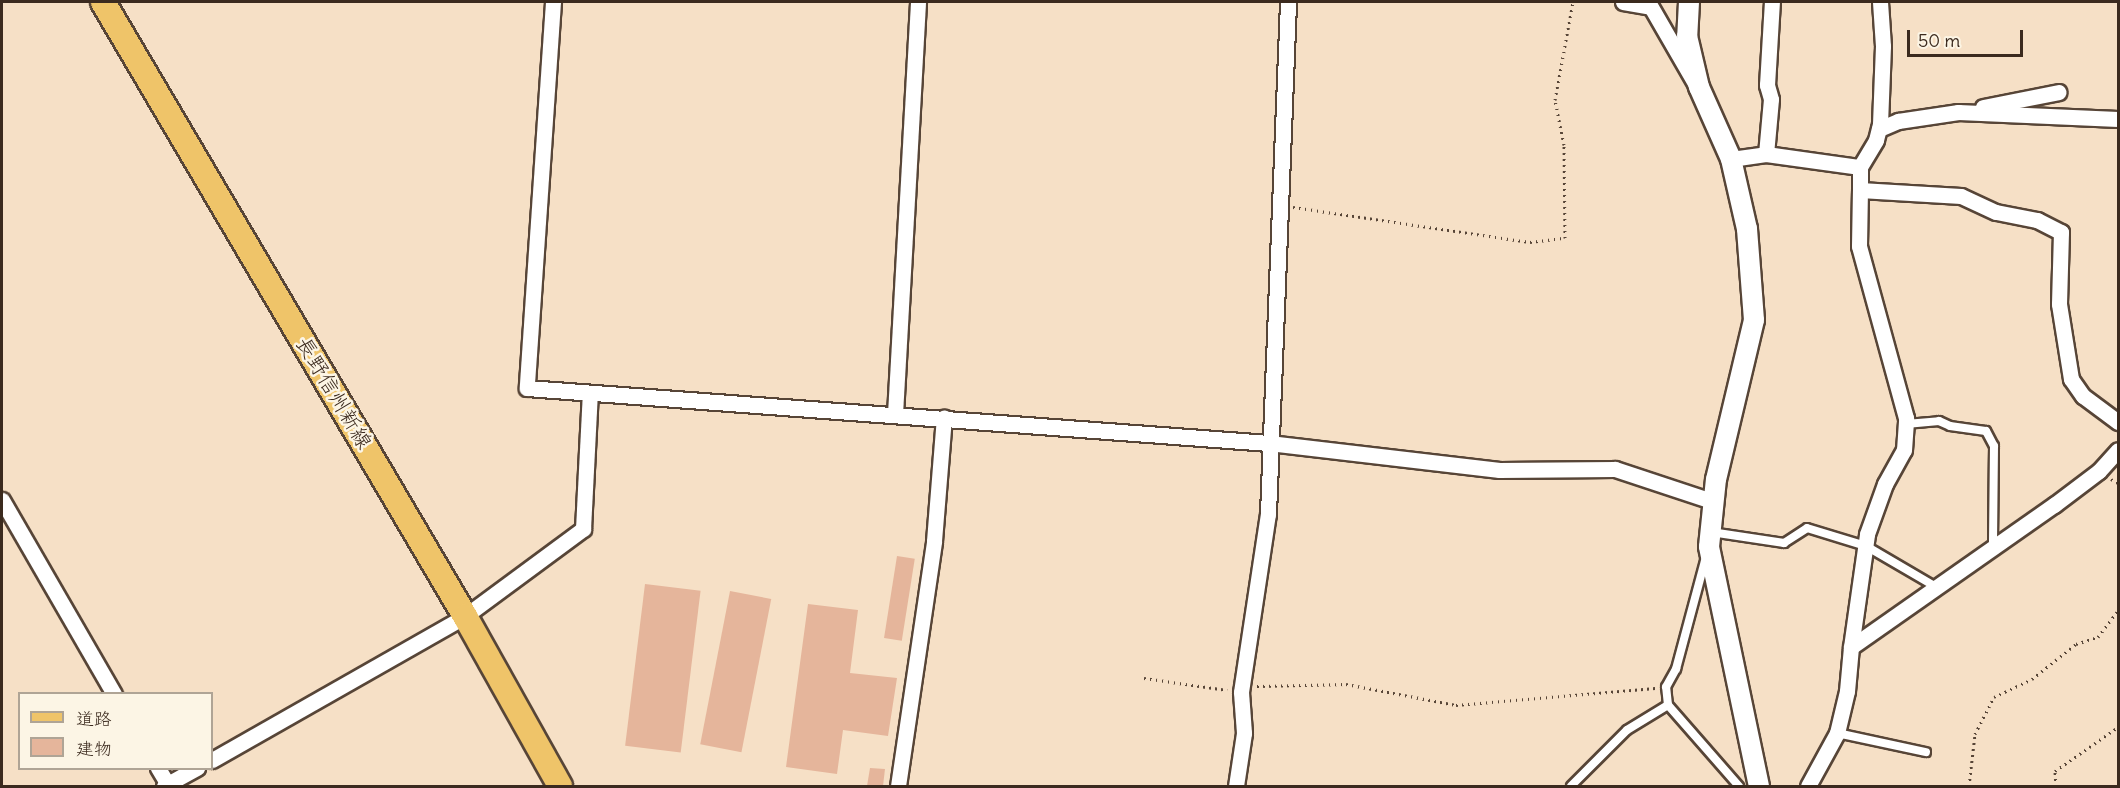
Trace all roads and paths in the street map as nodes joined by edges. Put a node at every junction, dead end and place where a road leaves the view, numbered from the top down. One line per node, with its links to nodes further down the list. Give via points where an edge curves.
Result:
1 (103, 2): 34 (main road, 長野信州新線)
2 (553, 2): 20 (street, via 527,388)
3 (918, 2): 21 (street)
4 (1288, 2): 19 (street)
5 (1573, 2): 19 (path, via 1556,100 1563,145 1565,238 1530,242)
6 (1623, 2): 10 (street, via 1651,7 1689,78)
7 (1689, 2): 10 (street, via 1686,36)
8 (1772, 2): 15 (street)
9 (1880, 2): 14 (street, via 1883,46)
10 (1699, 87): 16 (street)
11 (2060, 92): 12 (street)
12 (1967, 111): 13 (street); 14 (street, via 1898,122)
13 (2118, 119)
14 (1879, 129): 17 (street)
15 (1766, 154): 16 (street); 17 (street)
16 (1731, 159): 28 (street, via 1747,229 1754,320)
17 (1860, 167): 18 (street)
18 (1860, 190): 23 (street, via 1961,196 1996,212 2037,220 2061,232 2059,304 2072,380 2083,396); 24 (street, via 1859,246)
19 (1279, 205): 25 (street)
20 (590, 393): 21 (street); 34 (street, via 583,529)
21 (895, 414): 22 (street)
22 (944, 417): 25 (street); 50 (street, via 934,541)
23 (2118, 422)
24 (1906, 424): 30 (street, via 1904,450 1885,484); 31 (lane, via 1939,420 1950,426 1986,431 1994,446)
25 (1269, 443): 28 (street, via 1499,470 1615,469); 40 (street, via 1268,514)
26 (2118, 450): 31 (street, via 2099,471)
27 (2, 500): 39 (street)
28 (1712, 501): 29 (street)
29 (1710, 539): 30 (lane, via 1784,543 1807,528); 38 (lane, via 1676,669); 54 (street)
30 (1866, 546): 32 (lane); 36 (street)
31 (1993, 549): 32 (street)
32 (1939, 589): 36 (street)
33 (2118, 610): 35 (path)
34 (465, 616): 45 (street); 49 (main road, 長野信州新線)
35 (2118, 618): 56 (path, via 2098,637 2076,644 2032,679 1994,697 1975,734)
36 (1851, 647): 43 (street, via 1847,691)
37 (1144, 678): 40 (path)
38 (1666, 687): 40 (path, via 1456,705 1346,684 1262,685); 41 (lane)
39 (113, 692)
40 (1241, 692): 51 (street, via 1244,733)
41 (1668, 705): 52 (lane, via 1627,730); 53 (lane)
42 (2118, 727): 57 (path, via 2055,771)
43 (1837, 733): 44 (lane); 55 (street)
44 (1926, 753)
45 (213, 759)
46 (159, 770): 48 (street)
47 (194, 770): 48 (street)
48 (167, 786)
49 (560, 786)
50 (898, 786)
51 (1236, 786)
52 (1571, 786)
53 (1739, 786)
54 (1759, 786)
55 (1808, 786)
56 (1969, 786)
57 (2056, 786)

